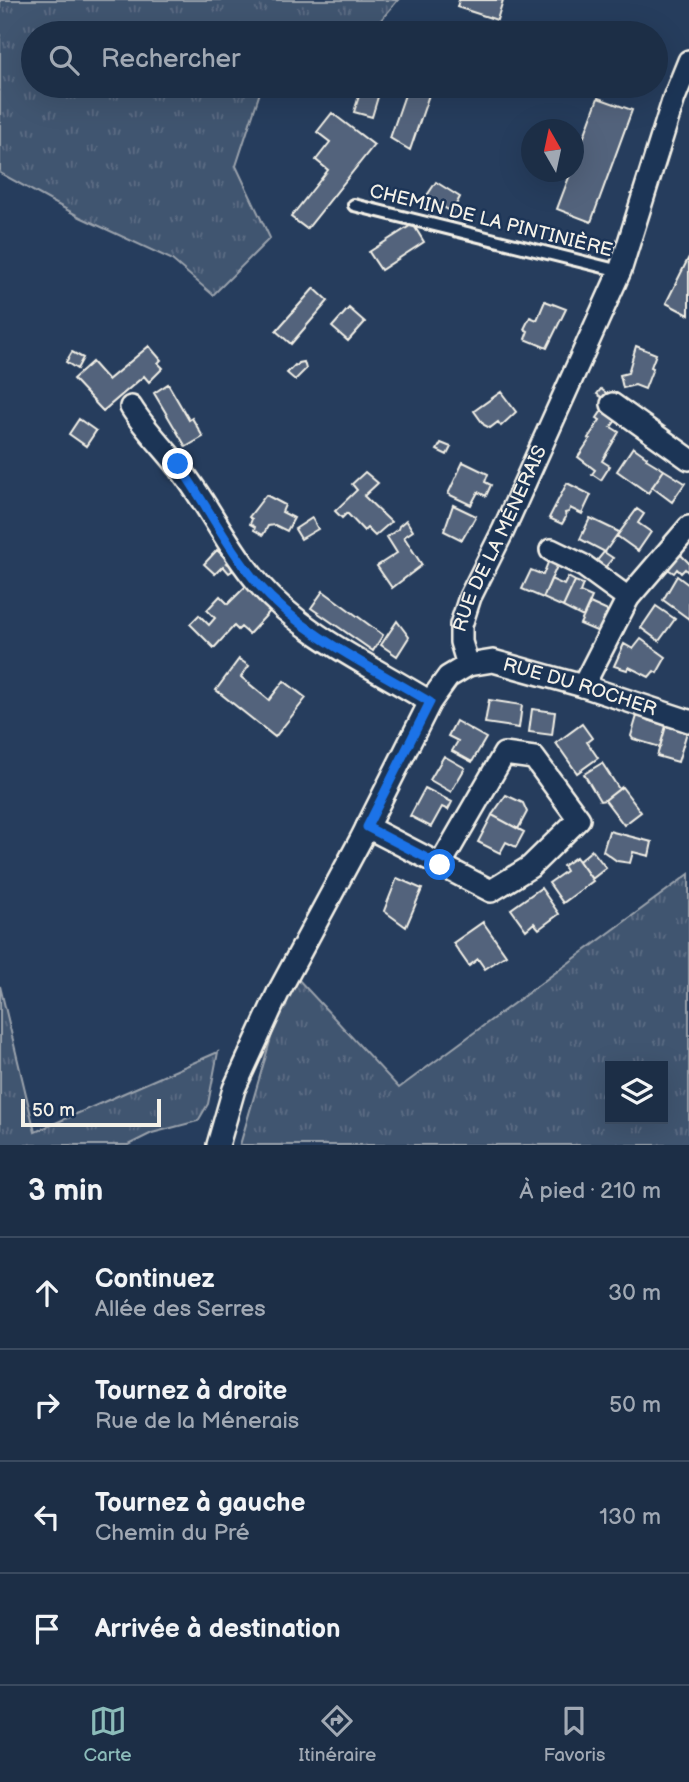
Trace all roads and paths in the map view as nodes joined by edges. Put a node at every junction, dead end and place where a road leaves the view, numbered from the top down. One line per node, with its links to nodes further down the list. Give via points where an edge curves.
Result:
1 (689, 61): 3 (street, RUE DE LA MÉNERAIS)
2 (354, 205): 3 (lane, CHEMIN DE LA PINTINIÈRE)
3 (620, 271): 10 (street, RUE DE LA MÉNERAIS, via 470,597 461,625)
4 (612, 404): 6 (street)
5 (131, 407): 12 (street, via 190,480 259,585 316,634)
6 (689, 458)
7 (689, 527): 9 (street)
8 (551, 550): 9 (street, via 584,566)
9 (628, 598): 11 (street)
10 (468, 666): 11 (street, RUE DU ROCHER, via 493,661); 12 (street, via 448,677)
11 (583, 686): 13 (street, RUE DU ROCHER)
12 (430, 702): 14 (street)
13 (689, 721)
14 (367, 827): 15 (street); 16 (street, via 272,1005 234,1089)
15 (440, 865): 15 (street, via 491,891 530,867 579,819 534,758 504,754)
16 (218, 1145)

